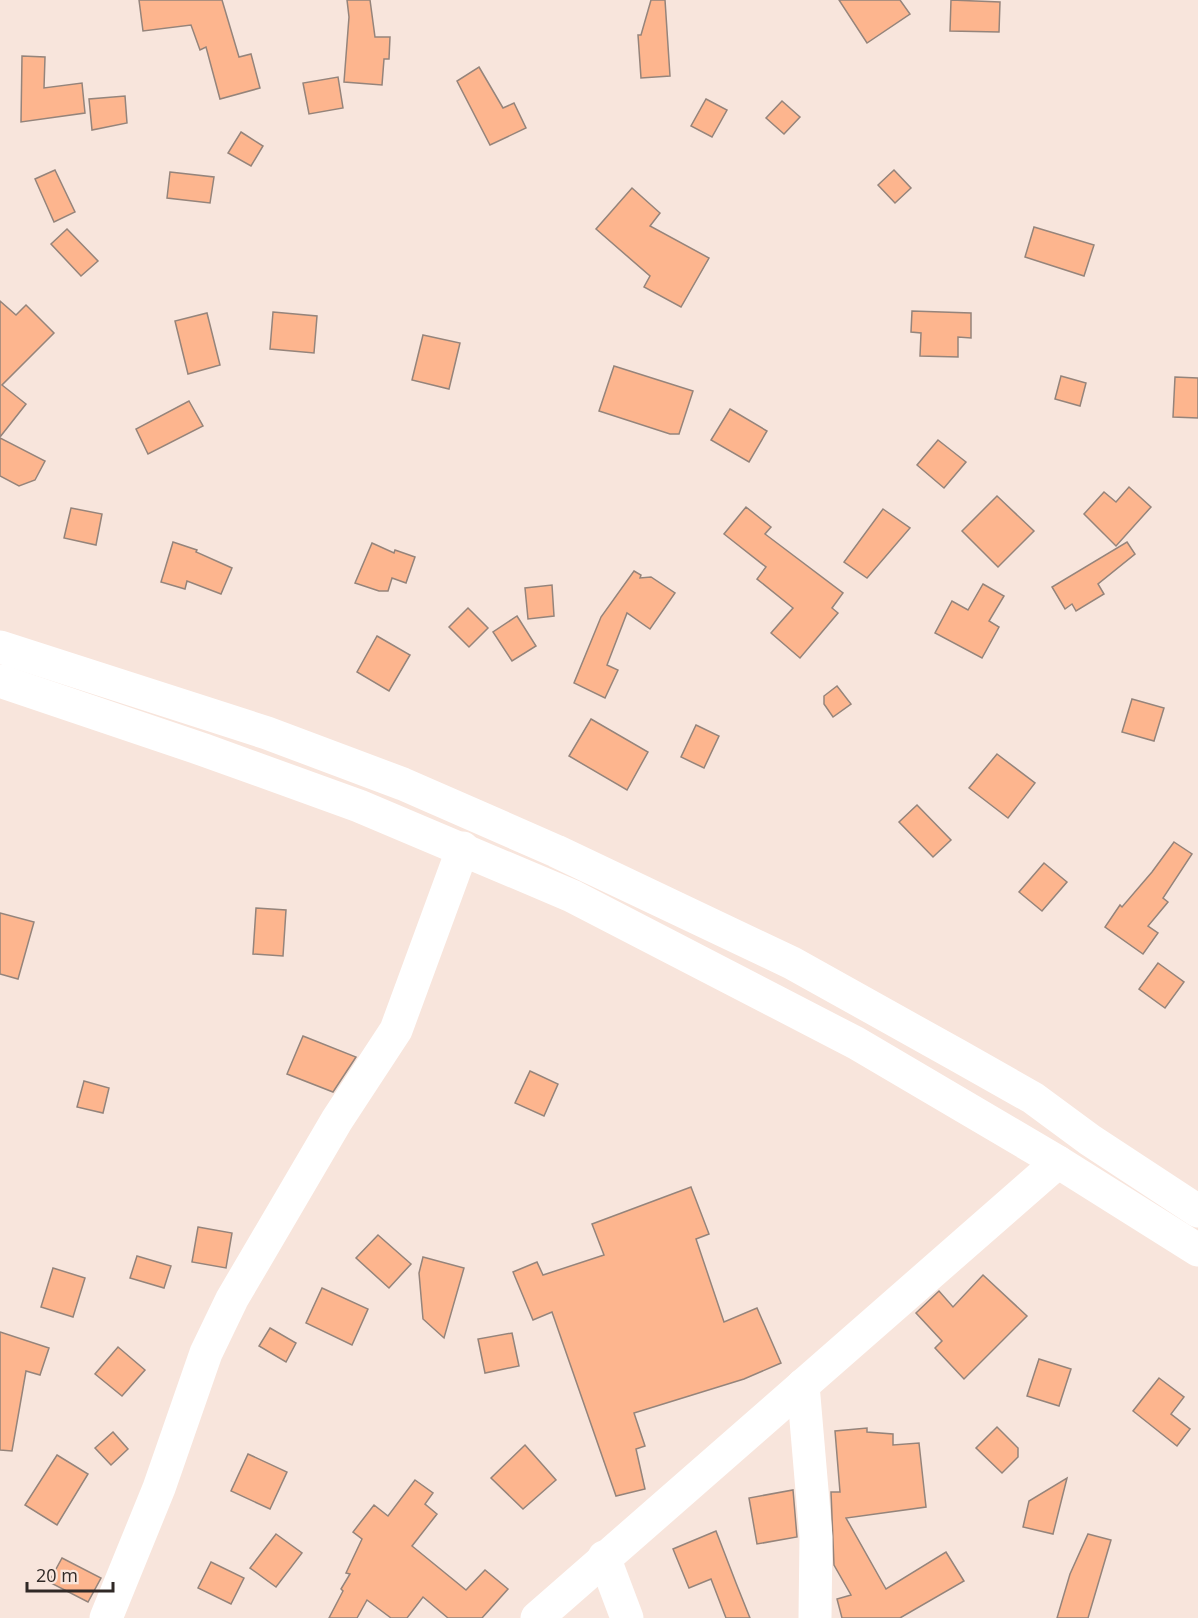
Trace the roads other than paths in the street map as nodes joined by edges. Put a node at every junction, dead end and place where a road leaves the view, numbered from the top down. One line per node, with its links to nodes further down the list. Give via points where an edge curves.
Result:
1 (0, 647): 5 (main road, via 267,733 403,784 556,851 792,963 957,1055 1033,1098)
2 (0, 681): 3 (main road, via 226,758)
3 (463, 848): 4 (main road, via 572,896 796,1011); 9 (main road, via 396,1030 337,1120 232,1299 206,1353 159,1488)
4 (1058, 1162): 6 (main road); 7 (main road)
5 (1198, 1211)
6 (1198, 1250)
7 (802, 1385): 8 (main road); 12 (main road, via 816,1538)
8 (604, 1557): 10 (main road); 11 (main road)
9 (106, 1618)
10 (537, 1618)
11 (627, 1618)
12 (815, 1618)

